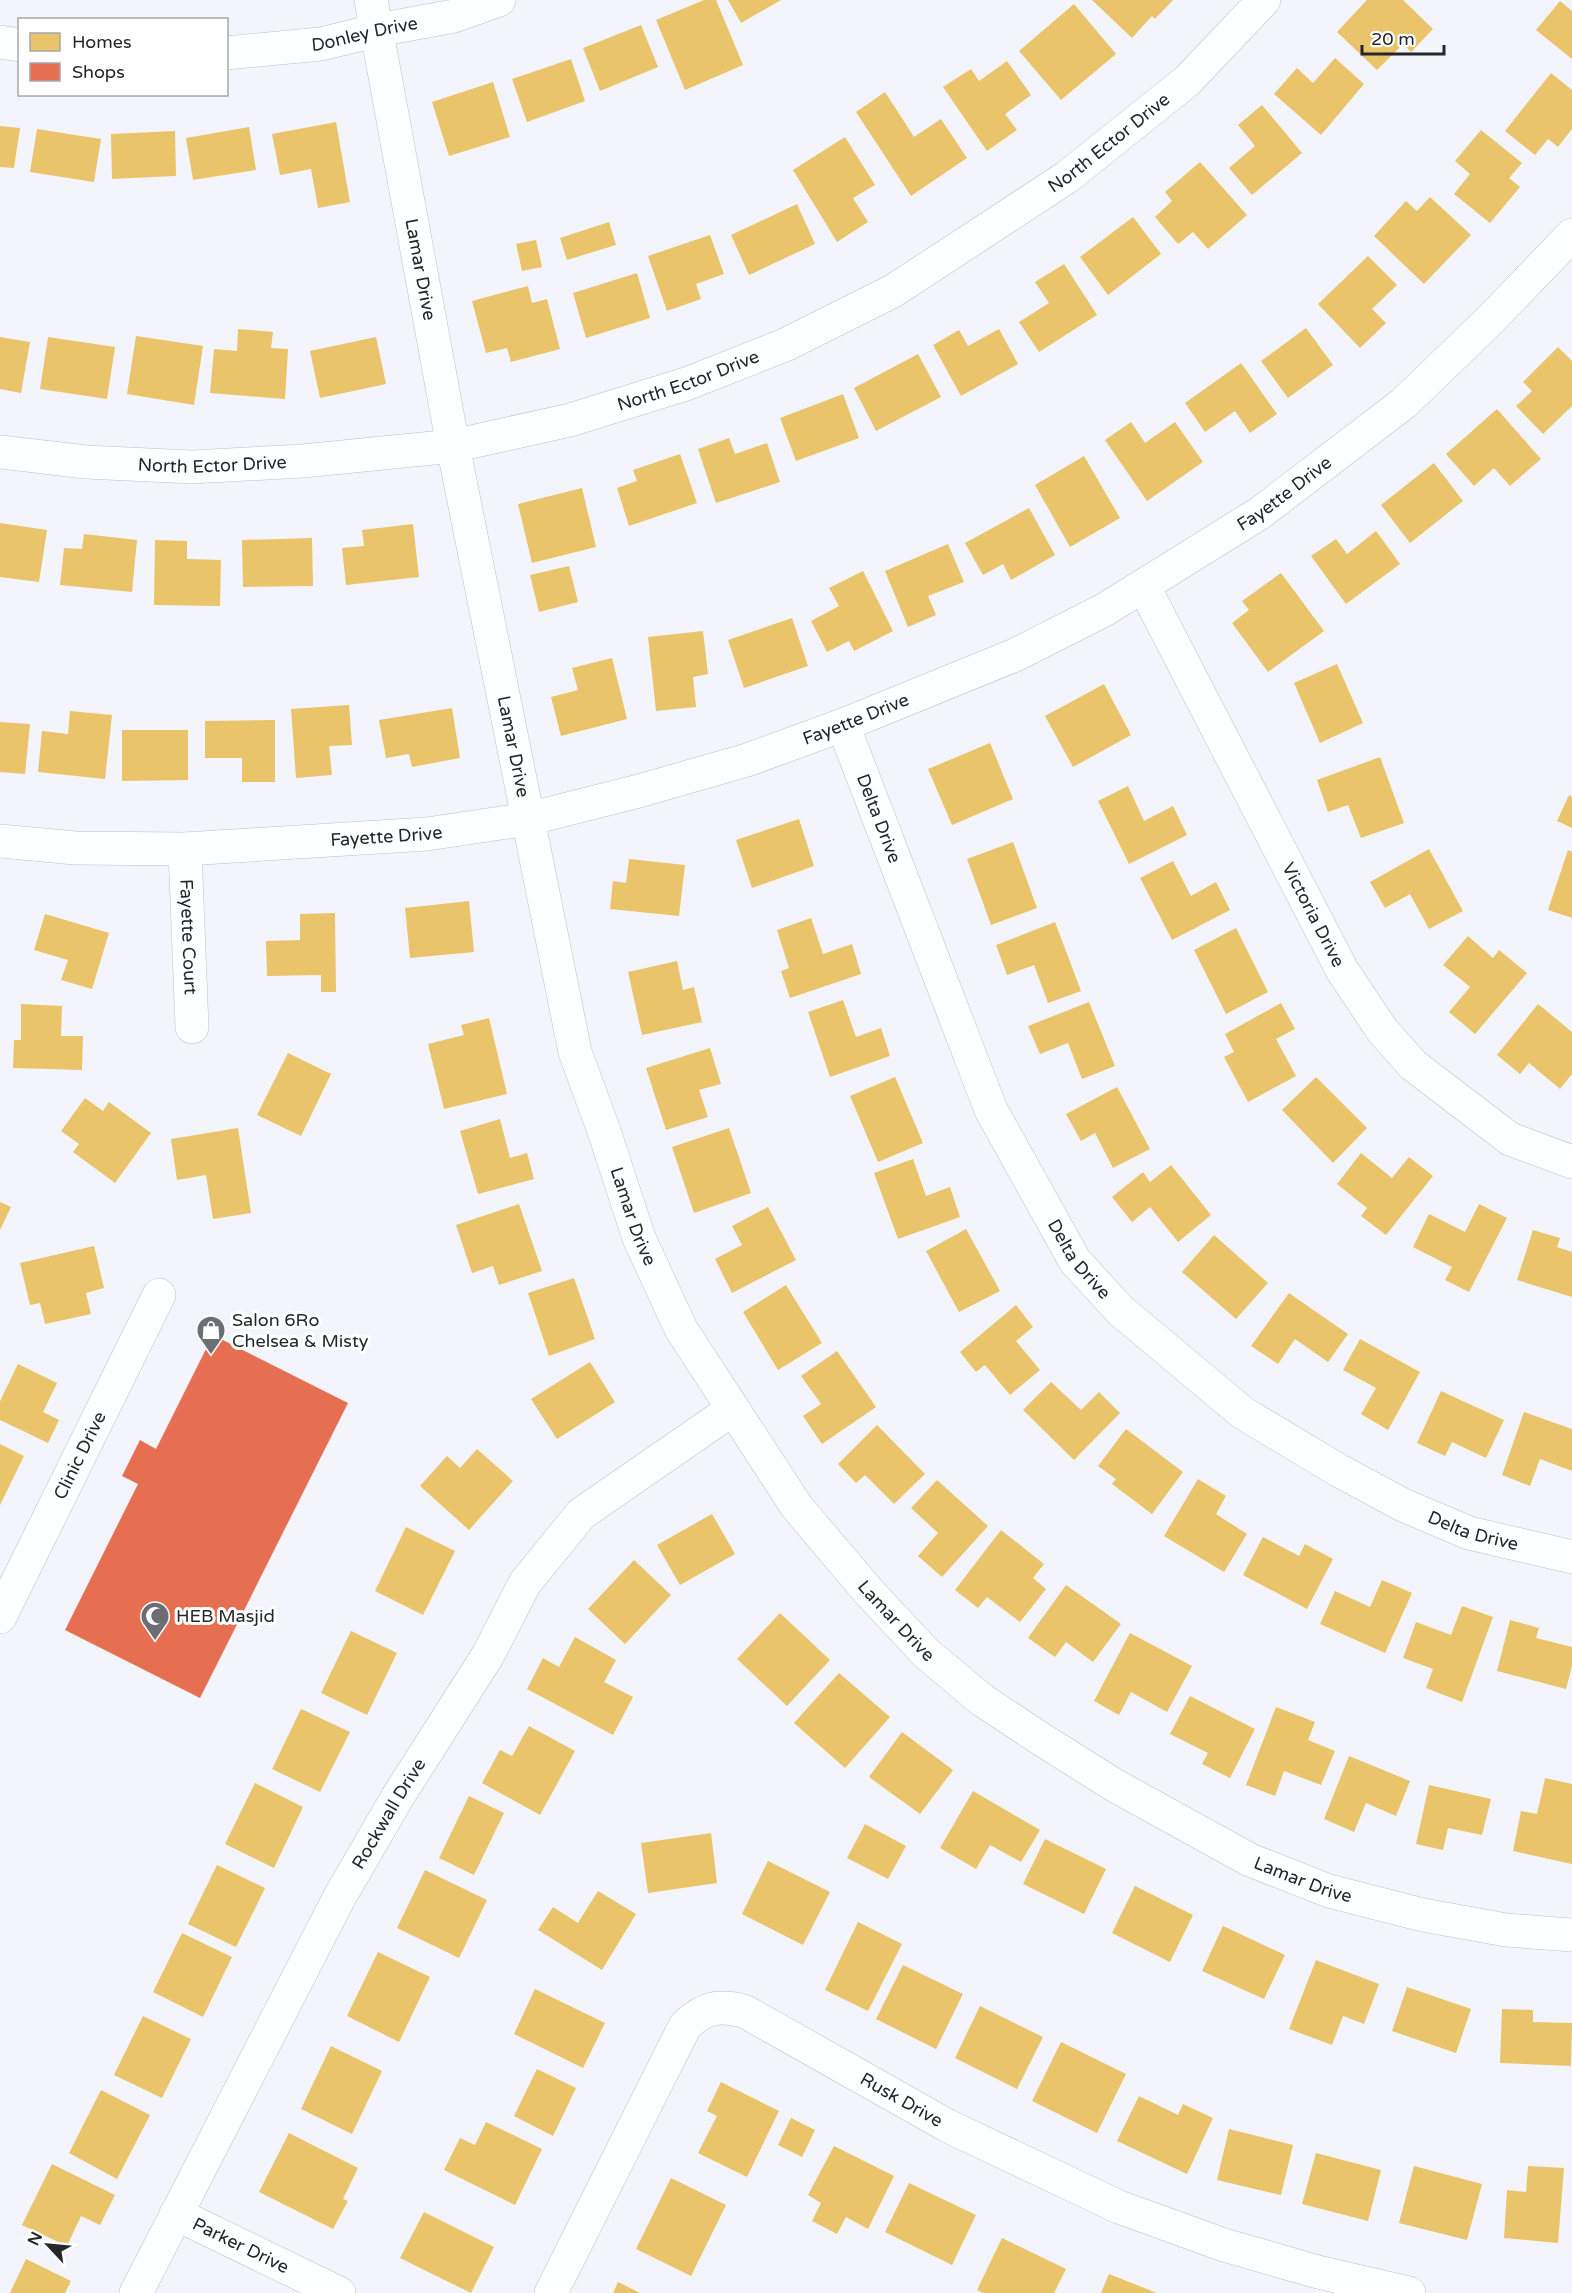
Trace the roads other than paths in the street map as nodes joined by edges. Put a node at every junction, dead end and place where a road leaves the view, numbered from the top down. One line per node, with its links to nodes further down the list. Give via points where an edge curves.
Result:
1 (499, 0): 3 (street, Donley Drive, via 454,16)
2 (1264, 0): 8 (street, North Ector Drive, via 1187,81 1067,177 893,291 785,345 686,384 570,420)
3 (375, 15): 6 (street, Donley Drive, via 321,44); 8 (street, Lamar Drive)
4 (0, 42): 5 (street)
5 (18, 45)
6 (228, 53)
7 (1572, 235): 10 (street, Fayette Drive, via 1404,403 1260,513)
8 (453, 446): 9 (street, North Ector Drive, via 192,467 86,462); 12 (street, Lamar Drive)
9 (0, 452)
10 (1144, 587): 11 (street, Fayette Drive, via 1015,655); 16 (street, Victoria Drive, via 1342,970 1382,1030 1413,1065 1510,1139)
11 (843, 725): 12 (street, Fayette Drive, via 747,760); 19 (street, Delta Drive, via 991,1110 1075,1261 1122,1311 1243,1413 1338,1470 1403,1505 1469,1533)
12 (528, 819): 14 (street, Fayette Drive, via 427,834); 18 (street, Lamar Drive, via 575,1052 639,1239 681,1329)
13 (0, 841): 14 (street, Fayette Drive, via 75,848)
14 (185, 849): 15 (street, Fayette Court)
15 (192, 1027)
16 (1572, 1162)
17 (159, 1295): 20 (street, Clinic Drive)
18 (733, 1409): 21 (street, Lamar Drive, via 797,1508 926,1653 982,1700 1114,1785 1250,1860 1329,1891 1482,1926); 22 (street, Rockwall Drive, via 581,1514 525,1583 488,1655 339,1898)
19 (1572, 1557)
20 (0, 1617)
21 (1572, 1935)
22 (176, 2214): 23 (street, Rockwall Drive); 24 (street, Parker Drive)
23 (136, 2293)
24 (339, 2293)
25 (551, 2293): 26 (street, Rusk Drive, via 685,2026 698,2013 722,2006 744,2011 948,2126 1119,2206 1224,2246)
26 (1408, 2293)

